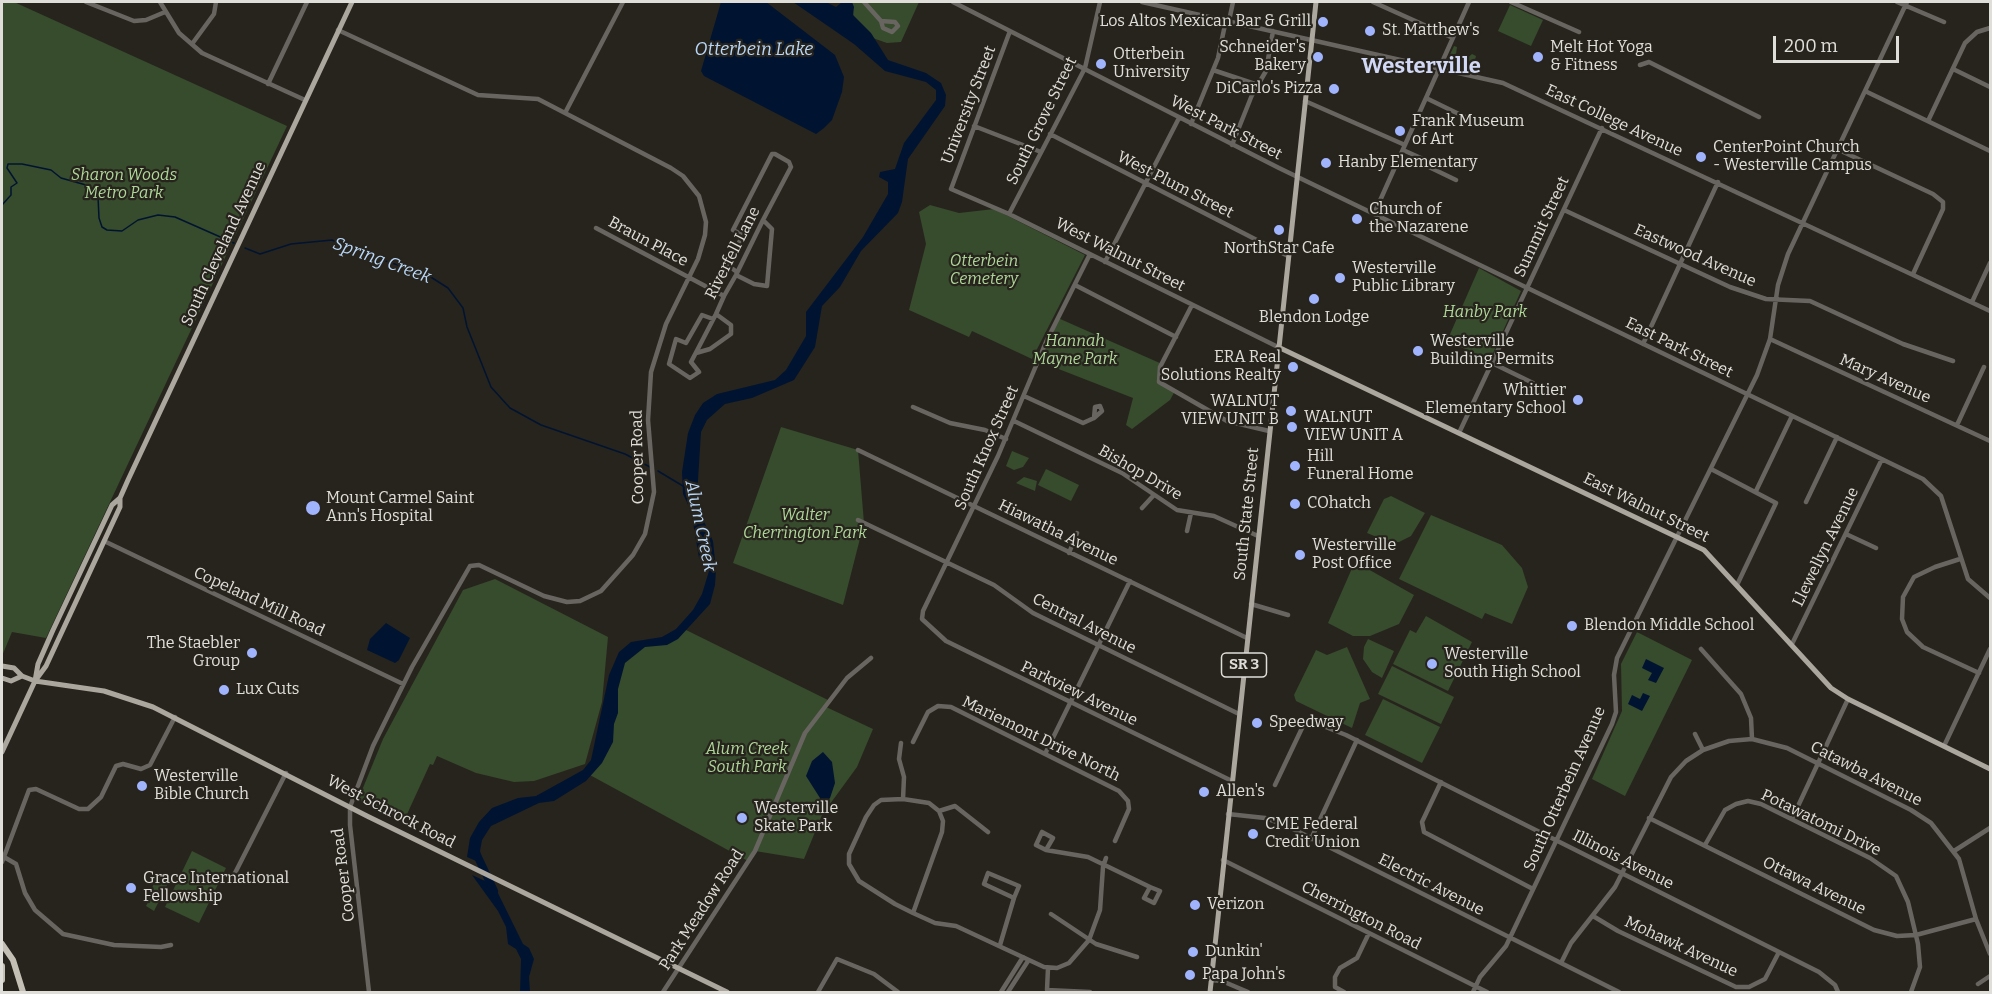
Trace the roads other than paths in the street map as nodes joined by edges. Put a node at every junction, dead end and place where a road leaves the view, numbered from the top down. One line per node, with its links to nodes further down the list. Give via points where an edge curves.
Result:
1 (86, 2): 18 (street, via 134,21)
2 (160, 2): 18 (street)
3 (216, 2): 29 (street, via 214,14)
4 (307, 2): 35 (street)
5 (352, 2): 23 (main road, South Cleveland Avenue)
6 (623, 2): 42 (street)
7 (864, 2): 19 (street)
8 (953, 2): 24 (street, West Park Street)
9 (1100, 2): 31 (street, South Grove Street)
10 (1142, 2): 20 (street, East College Avenue)
11 (1233, 2): 20 (street)
12 (1316, 2): 28 (main road, SR 3)
13 (1372, 2): 27 (street)
14 (1469, 2): 27 (street)
15 (1511, 2): 26 (street)
16 (1897, 2): 17 (street)
17 (1906, 3): 21 (street); 38 (street, South Otterbein Avenue)
18 (165, 12): 29 (street)
19 (881, 21)
20 (1228, 21): 25 (street, East College Avenue); 34 (street)
21 (1944, 22)
22 (1990, 28): 33 (street, via 1977,32 1965,43)
23 (338, 30): 40 (main road, South Cleveland Avenue); 42 (street, Cooper Road, via 478,95 538,99)
24 (1010, 31): 31 (street, West Park Street); 48 (street, University Street)
25 (1273, 31): 28 (street, East College Avenue); 36 (street, via 1268,64)
26 (1579, 32)
27 (1454, 38): 32 (street)
28 (1312, 39): 32 (street, East College Avenue); 41 (main road, South State Street / SR 3)
29 (192, 44): 35 (street, via 202,53)
30 (1640, 65): 43 (street, via 1649,62)
31 (1085, 68): 44 (street, West Park Street); 50 (street, South Grove Street)
32 (1440, 68): 39 (street); 49 (street, East College Avenue, via 1503,83)
33 (1953, 69): 37 (street); 45 (street)
34 (1213, 70): 36 (street); 46 (street)
35 (268, 84): 40 (street)
36 (1258, 85): 51 (street)
37 (1990, 87)
38 (1865, 91): 45 (street); 53 (street, South Otterbein Avenue)
39 (1426, 98): 47 (street, via 1465,117); 52 (street)
40 (305, 100): 109 (main road, South Cleveland Avenue)
41 (1305, 101): 52 (street); 56 (main road, South State Street / SR 3)
42 (565, 113): 74 (street, Cooper Road, via 671,168 691,184 704,208 705,235)
43 (1759, 117)
44 (1179, 118): 46 (street, West Park Street); 59 (street)
45 (1928, 121): 54 (street)
46 (1191, 124): 51 (street, West Park Street)
47 (1461, 125)
48 (974, 126): 55 (street); 60 (street, University Street)
49 (1602, 128): 58 (street, East College Avenue); 61 (street, Summit Street)
50 (1050, 134): 55 (street, South Grove Street); 59 (street, West Plum Street)
51 (1232, 145): 56 (street, West Park Street)
52 (1404, 147): 57 (street); 63 (street)
53 (1837, 149): 65 (street, South Otterbein Avenue); 73 (street, via 1943,202)
54 (1990, 151)
55 (1041, 152): 62 (street, South Grove Street)
56 (1297, 177): 63 (street, East Park Street); 68 (main road, South State Street / SR 3)
57 (1456, 180)
58 (1718, 182): 65 (street, East College Avenue); 71 (street)
59 (1146, 183): 68 (street, West Plum Street); 69 (street)
60 (950, 188): 62 (street, West Walnut Street)
61 (1564, 210): 71 (street, Eastwood Avenue); 76 (street, Summit Street)
62 (1009, 213): 67 (street, West Walnut Street)
63 (1374, 214): 76 (street, East Park Street)
64 (763, 220): 72 (street, Riverfell Lane); 72 (street, via 772,229 767,286 753,284); 72 (street, Riverfell Lane, via 791,167 772,154 733,230 743,235 728,262)
65 (1803, 222): 73 (street, East College Avenue); 78 (street, South Otterbein Avenue, via 1783,269)
66 (596, 228): 74 (street, Braun Place)
67 (1090, 254): 69 (street, West Walnut Street); 75 (street, South Knox Street)
68 (1288, 256): 86 (main road, South State Street / SR 3)
69 (1105, 262): 80 (street, West Walnut Street)
70 (1990, 263): 79 (street)
71 (1679, 264): 78 (street, Eastwood Avenue, via 1752,295); 85 (street)
72 (737, 273): 77 (street, Riverfell Lane)
73 (1913, 274): 79 (street, East College Avenue)
74 (689, 277): 77 (street, Braun Place); 142 (street, Cooper Road, via 666,324 651,372 648,420 653,500 645,534 633,555 601,591 580,601 567,602 544,596 479,565 470,566)
75 (1075, 285): 83 (street); 93 (street, South Knox Street)
76 (1527, 288): 85 (street, East Park Street); 89 (street, Summit Street)
77 (724, 296): 82 (street, Riverfell Lane)
78 (1776, 299): 84 (street, South Otterbein Avenue); 88 (street, Eastwood Avenue, via 1818,303 1903,344)
79 (1972, 302): 81 (street, East College Avenue)
80 (1192, 305): 83 (street); 86 (street, West Walnut Street)
81 (1990, 311)
82 (714, 317): 87 (street, Riverfell Lane); 87 (street, via 732,325 731,334 710,349); 87 (street, Riverfell Lane, via 699,316 686,343 678,339 674,342 669,364 692,378 699,370 691,362)
83 (1176, 337): 99 (street, via 1160,367 1161,384 1227,421)
84 (1770, 339): 92 (street, South Otterbein Avenue); 98 (street, Mary Avenue)
85 (1643, 344): 92 (street, East Park Street)
86 (1278, 347): 99 (main road, South State Street / SR 3); 100 (main road, East Walnut Street)
87 (696, 353)
88 (1953, 361)
89 (1492, 363): 91 (street); 100 (street, Summit Street)
90 (1984, 367): 98 (street)
91 (1533, 383)
92 (1748, 395): 95 (street, East Park Street); 106 (street, South Otterbein Avenue)
93 (1024, 396): 96 (street, via 1083,423); 97 (street, South Knox Street)
94 (913, 407): 102 (street, via 950,423)
95 (1792, 417): 101 (street, East Park Street); 107 (street)
96 (1094, 418)
97 (1014, 422): 102 (street, South Knox Street); 108 (street, Bishop Drive, via 1122,473)
98 (1957, 425): 103 (street, Mary Avenue)
99 (1269, 432): 118 (main road, South State Street / SR 3)
100 (1459, 433): 119 (main road, East Walnut Street)
101 (1838, 437): 105 (street, East Park Street); 110 (street)
102 (1006, 439): 111 (street, South Knox Street)
103 (1990, 441)
104 (858, 450): 111 (street, Hiawatha Avenue)
105 (1882, 459): 117 (street, Llewellyn Avenue); 123 (street, East Park Street, via 1936,489)
106 (1711, 469): 107 (street); 119 (street, South Otterbein Avenue)
107 (1756, 491): 126 (street, via 1776,503)
108 (1153, 496): 112 (street); 113 (street, Bishop Drive)
109 (120, 498): 120 (main road, South Cleveland Avenue, via 120,507); 141 (main road, South Cleveland Avenue, via 112,505 53,630)
110 (1806, 502)
111 (974, 506): 122 (street, Hiawatha Avenue); 124 (street, South Knox Street)
112 (1142, 508)
113 (1191, 513): 115 (street); 118 (street, Bishop Drive, via 1214,516)
114 (858, 520): 124 (street, Central Avenue)
115 (1187, 531)
116 (1077, 533): 122 (street)
117 (1846, 534): 121 (street); 132 (street, Llewellyn Avenue)
118 (1258, 536): 128 (main road, South State Street / SR 3)
119 (1677, 538): 126 (main road, East Walnut Street, via 1711,556); 171 (street, South Otterbein Avenue, via 1617,658 1614,718)
120 (104, 541): 141 (main road, South Cleveland Avenue, via 46,666); 142 (street, Copeland Mill Road)
121 (1876, 548)
122 (1069, 553): 125 (street, Hiawatha Avenue)
123 (1960, 559): 127 (street, East Park Street, via 1968,579); 138 (street, via 1914,578 1903,597 1902,619 1907,632 1923,647)
124 (946, 564): 130 (street, South Knox Street); 133 (street, Central Avenue, via 994,585 1033,613)
125 (1130, 581): 131 (street, Hiawatha Avenue); 133 (street)
126 (1737, 585): 132 (main road, East Walnut Street)
127 (1990, 598)
128 (1251, 604): 129 (street); 131 (main road, South State Street / SR 3)
129 (1288, 615)
130 (922, 619): 144 (street, Parkview Avenue, via 946,641)
131 (1247, 638): 145 (main road, South State Street / SR 3)
132 (1792, 645): 143 (main road, East Walnut Street, via 1831,688)
133 (1099, 646): 144 (street); 145 (street, Central Avenue)
134 (1701, 649): 148 (street, via 1741,694 1751,718)
135 (1990, 649): 138 (street)
136 (871, 658): 204 (street, Park Meadow Road, via 847,678 805,733 754,851)
137 (2, 666): 139 (main road, West Schrock Road, via 14,668)
138 (1979, 673): 152 (street)
139 (22, 676): 140 (main road, via 11,681); 141 (main road, West Schrock Road)
140 (2, 678)
141 (35, 681): 146 (main road, West Schrock Road, via 104,691 138,700); 154 (main road)
142 (403, 684): 163 (street, Cooper Road, via 373,746)
143 (1848, 699): 152 (main road, East Walnut Street); 156 (street)
144 (1071, 703): 155 (street); 159 (street, Parkview Avenue)
145 (1239, 714): 159 (main road, South State Street / SR 3)
146 (175, 717): 158 (main road, West Schrock Road); 177 (street, via 150,765 141,769 116,766 101,797 88,809 79,809 36,789 29,790)
147 (1695, 734): 153 (street)
148 (1752, 739): 153 (street, via 1729,741); 156 (street, Catawba Avenue, via 1777,744)
149 (1358, 740): 160 (street, Illinois Avenue); 161 (street, Illinois Avenue, via 1306,722); 170 (street)
150 (913, 742): 155 (street, Mariemont Drive North, via 928,712 938,706 951,707)
151 (901, 743): 162 (street)
152 (1944, 746): 157 (main road, East Walnut Street)
153 (1703, 750): 166 (street, via 1671,777)
154 (2, 752)
155 (1045, 754): 172 (street, Mariemont Drive North, via 1119,791 1128,801 1127,816)
156 (1818, 762): 167 (street); 175 (street, Catawba Avenue, via 1922,816)
157 (1990, 769)
158 (286, 773): 163 (main road, West Schrock Road); 181 (street)
159 (1232, 781): 165 (main road, South State Street / SR 3)
160 (1441, 782): 171 (street, Illinois Avenue); 183 (street, via 1422,822 1425,832)
161 (1275, 785)
162 (903, 799): 164 (street, via 929,803); 185 (street, via 881,800 874,805 852,845 849,864 859,881)
163 (350, 807): 204 (main road, West Schrock Road); 212 (street, Cooper Road)
164 (939, 811): 169 (street, via 955,806); 185 (street, via 942,832)
165 (1228, 814): 170 (street, Electric Avenue, via 1274,820); 178 (main road, South State Street / SR 3)
166 (1649, 818): 173 (street, Ottawa Avenue); 180 (street)
167 (1792, 819): 173 (street, Potawatomi Drive, via 1761,804 1736,804 1725,810); 190 (street, Potawatomi Drive, via 1870,858 1896,876 1908,902)
168 (1990, 829): 175 (street)
169 (988, 832)
170 (1311, 838): 191 (street, Electric Avenue)
171 (1557, 840): 180 (street, Illinois Avenue); 183 (street, South Otterbein Avenue)
172 (1115, 841)
173 (1705, 845): 190 (street, Ottawa Avenue, via 1874,930 1897,936)
174 (1047, 850): 179 (street, via 1053,854 1081,855)
175 (1954, 850): 188 (street, Catawba Avenue)
176 (1106, 858): 179 (street)
177 (3, 859): 194 (street, via 16,864 35,910 63,934 114,945)
178 (1223, 860): 189 (street, Cherrington Road); 207 (main road, South State Street / SR 3)
179 (1104, 864): 182 (street); 192 (street, via 1101,906)
180 (1622, 873): 187 (street); 196 (street, Illinois Avenue)
181 (234, 875)
182 (1150, 887)
183 (1533, 889): 191 (street, South Otterbein Avenue)
184 (1014, 898): 184 (street, via 1019,886 988,873 984,884); 195 (street)
185 (913, 913): 195 (street)
186 (1051, 914): 192 (street)
187 (1593, 916): 196 (street, Mohawk Avenue, via 1736,987 1749,987 1764,979); 201 (street)
188 (1976, 919): 190 (street, Ottawa Avenue); 197 (street, Catawba Avenue)
189 (1369, 933): 209 (street, Cherrington Road); 210 (street, via 1357,958 1340,968 1335,977 1335,987)
190 (1916, 935): 225 (street, Potawatomi Drive, via 1920,968)
191 (1510, 938): 201 (street, Electric Avenue); 209 (street, South Otterbein Avenue)
192 (1089, 940): 199 (street); 203 (street, via 1069,963)
193 (2, 944): 211 (highway, via 16,965)
194 (171, 945)
195 (1000, 945): 198 (street)
196 (1779, 952): 224 (street, Illinois Avenue, via 1819,972 1835,985)
197 (1990, 954)
198 (1023, 957): 200 (street); 217 (street)
199 (1137, 957)
200 (1028, 961): 203 (street); 218 (street)
201 (1561, 963): 223 (street, Electric Avenue)
202 (2, 966): 206 (highway)
203 (1048, 968): 219 (street, via 1047,990)
204 (679, 969): 213 (street, Park Meadow Road); 214 (main road, West Schrock Road)
205 (1990, 976): 208 (street)
206 (2, 980)
207 (1211, 980): 220 (main road, South State Street / SR 3); 221 (street)
208 (1978, 984)
209 (1474, 990): 222 (street, Cherrington Road)
210 (1344, 992)
211 (23, 993)
212 (369, 993)
213 (663, 993)
214 (727, 993)
215 (818, 993): 216 (street, via 837,959 874,974)
216 (898, 993)
217 (1001, 993)
218 (1008, 993)
219 (1090, 993)
220 (1210, 993)
221 (1248, 993)
222 (1487, 993)
223 (1619, 993)
224 (1838, 993)
225 (1911, 993)

